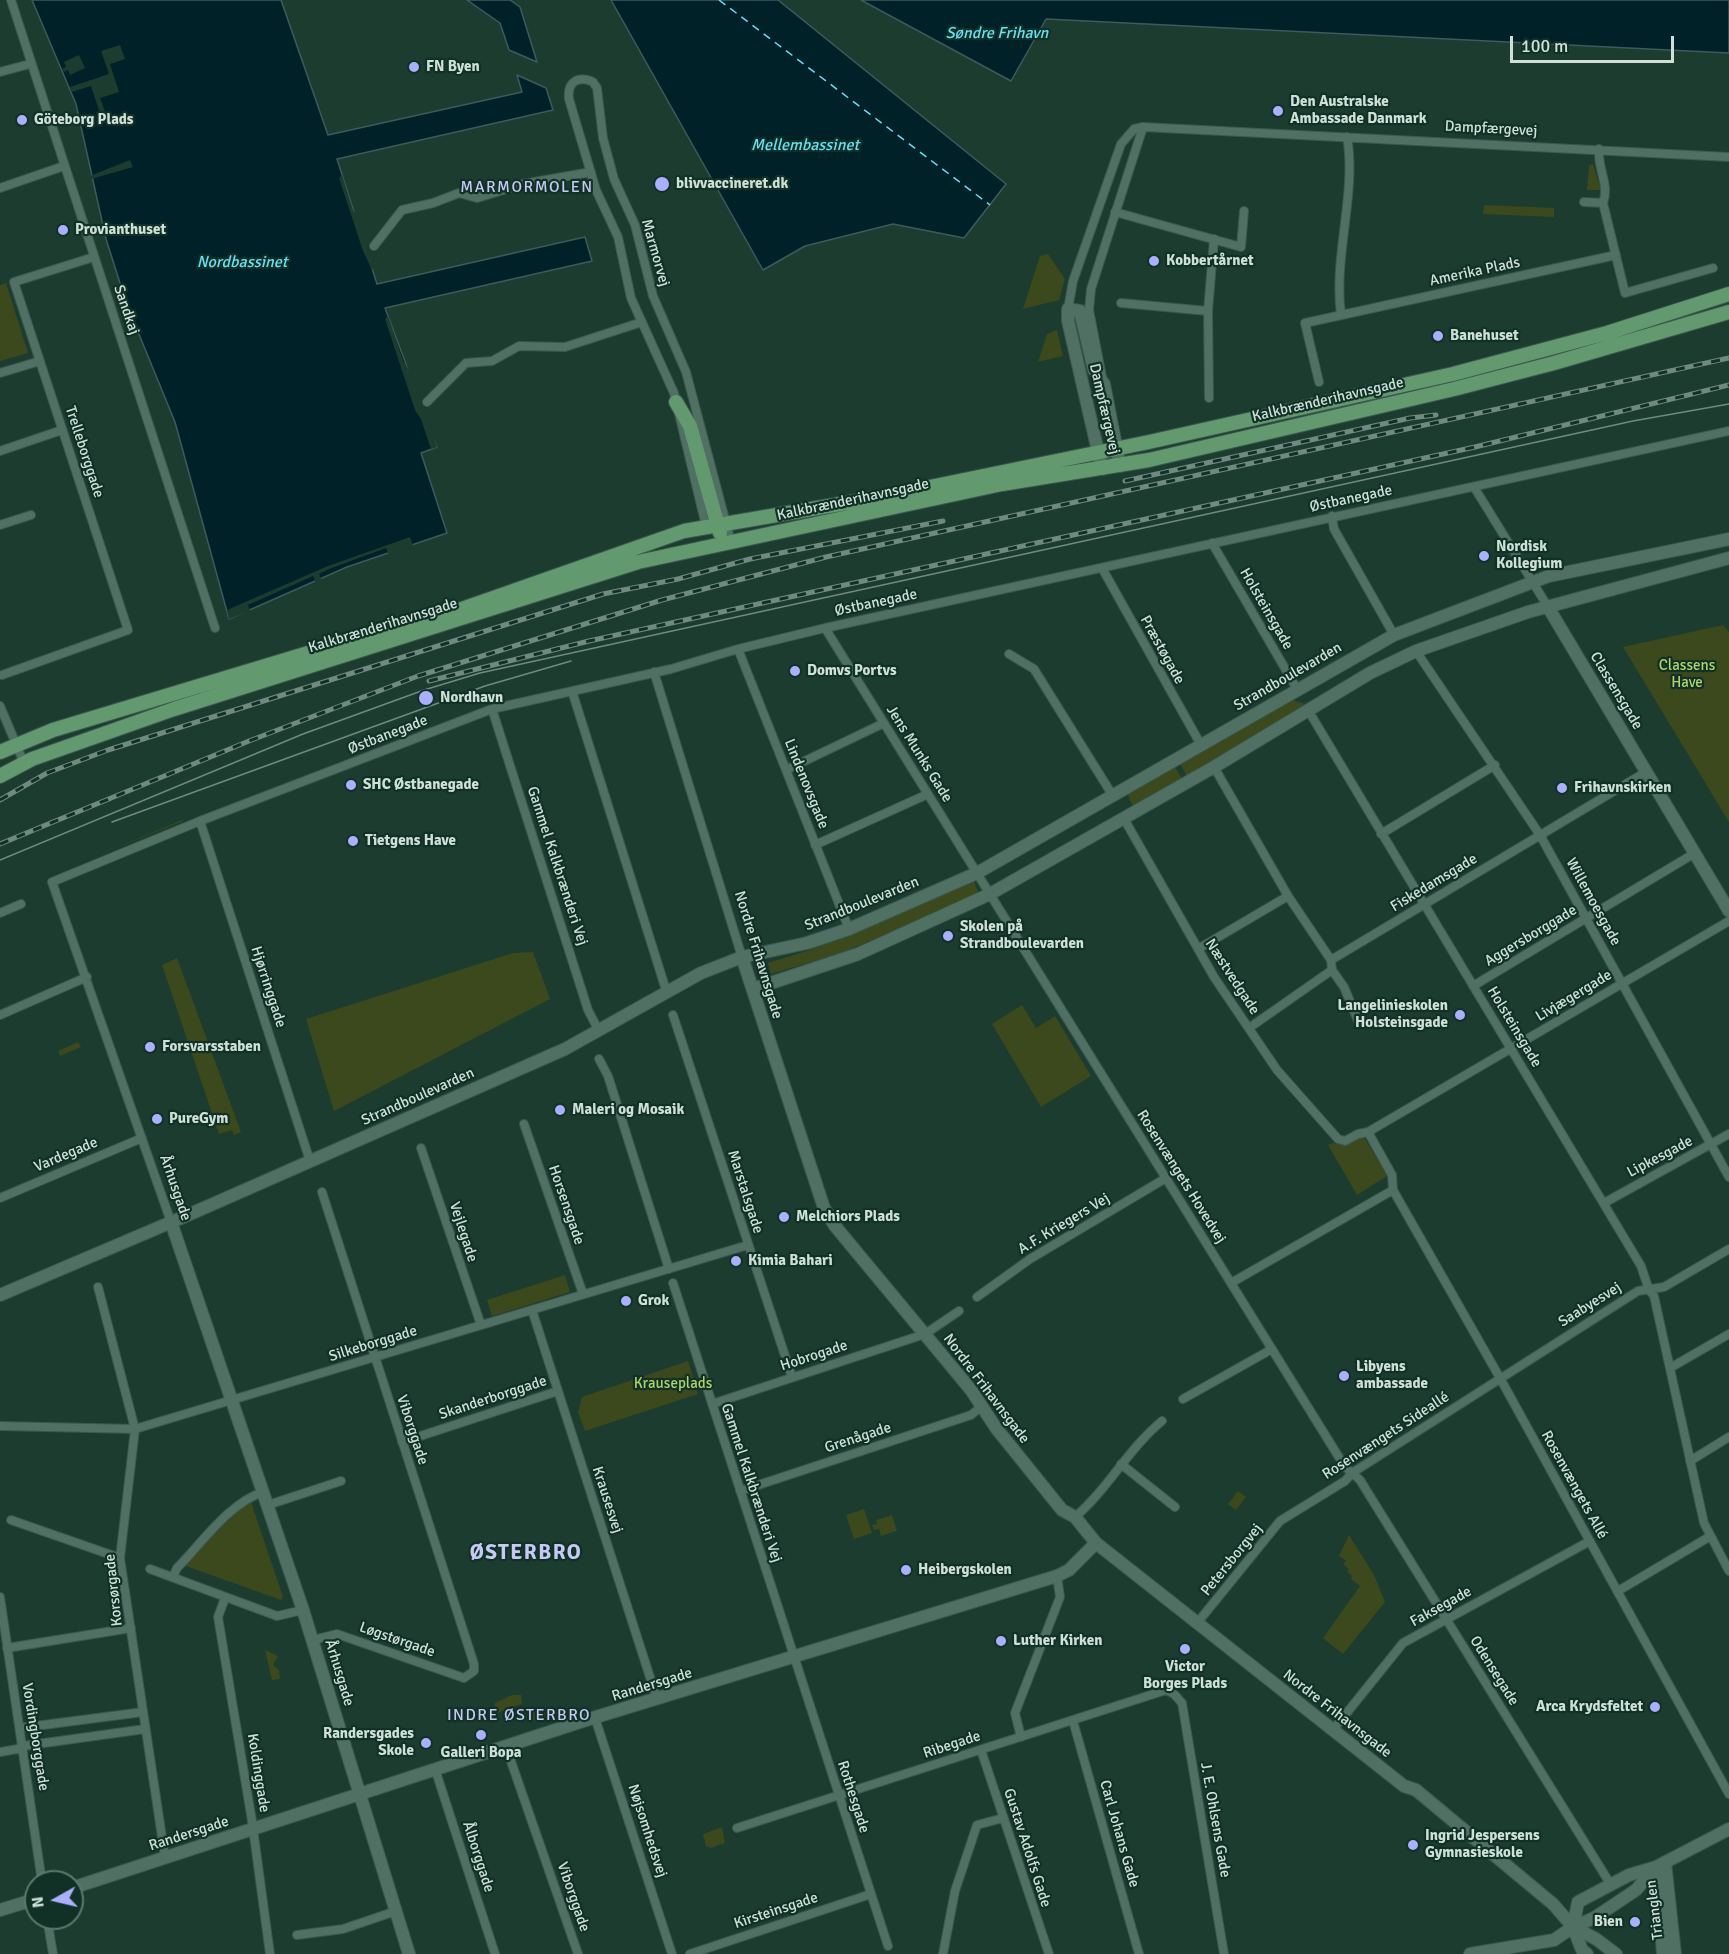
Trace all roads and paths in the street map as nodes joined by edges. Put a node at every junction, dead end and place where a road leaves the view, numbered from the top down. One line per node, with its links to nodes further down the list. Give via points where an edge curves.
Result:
1 (11, 0): 2 (street, Sandkaj)
2 (30, 64): 3 (street); 8 (street, Sandkaj)
3 (0, 72)
4 (1139, 128): 5 (street, Dampfærgevej); 14 (street, Dampfærgevej); 24 (street, Dampfærgevej, via 1121,144 1073,281)
5 (1347, 137): 6 (street, Dampfærgevej); 25 (street, via 1347,189 1338,290)
6 (1599, 149): 7 (street, Dampfærgevej); 12 (street, via 1607,194)
7 (1729, 158)
8 (64, 166): 10 (street); 18 (street, Sandkaj)
9 (591, 172): 16 (street, via 523,184 477,198 459,193 405,209); 27 (street, Marmorvej, via 618,237 631,298); 44 (street, Marmorvej, via 568,95 572,82 580,79 593,82 597,88 603,138 614,179 635,225 653,296 686,372)
10 (0, 188)
11 (1584, 202): 12 (street)
12 (1604, 203): 17 (street)
13 (1244, 211): 15 (street, via 1241,247)
14 (1115, 213): 15 (street); 26 (street, Dampfærgevej, via 1091,289)
15 (1214, 239): 22 (street)
16 (374, 246)
17 (1616, 255): 19 (street, via 1625,293); 25 (street, Amerika Plads)
18 (94, 257): 28 (street, Trelleborggade, via 14,282); 53 (street, Sandkaj)
19 (1713, 268)
20 (1729, 294): 36 (main road, Kalkbrænderihavnsgade, via 1607,333 1453,374)
21 (1121, 303): 22 (street)
22 (1208, 311): 31 (street)
23 (1729, 312): 39 (main road, Kalkbrænderihavnsgade, via 1454,389)
24 (1068, 315): 26 (street, via 1080,311); 38 (street, Dampfærgevej)
25 (1341, 315): 30 (street, Amerika Plads, via 1305,323)
26 (1086, 319): 36 (street, Dampfærgevej, via 1094,370 1104,384)
27 (642, 322): 32 (street, via 565,347 519,346 492,361 466,363); 33 (street, Marmorvej)
28 (40, 361): 29 (street); 34 (street, Trelleborggade)
29 (0, 371)
30 (1319, 382)
31 (1209, 398)
32 (427, 402)
33 (676, 402): 44 (main road, via 690,426)
34 (62, 429): 37 (street); 60 (street, Trelleborggade, via 128,630)
35 (1729, 431): 41 (street, Østbanegade)
36 (1116, 448): 38 (main road, Kalkbrænderihavnsgade); 39 (street, Dampfærgevej)
37 (0, 451)
38 (1098, 451): 40 (street, Dampfærgevej); 44 (main road, Kalkbrænderihavnsgade, via 880,497)
39 (1120, 466): 40 (main road, Kalkbrænderihavnsgade)
40 (1102, 469): 47 (main road, Kalkbrænderihavnsgade, via 1002,484)
41 (1474, 487): 43 (street, Østbanegade); 51 (street, Classensgade)
42 (31, 515): 45 (street)
43 (1332, 516): 48 (street, Østbanegade); 55 (street, via 1334,529)
44 (716, 524): 47 (main road); 67 (main road, Kalkbrænderihavnsgade, via 558,573 453,612 53,730)
45 (0, 525)
46 (1729, 538): 51 (street, Strandboulevarden)
47 (731, 542): 70 (main road, Kalkbrænderihavnsgade, via 638,562 572,582 174,708)
48 (1212, 543): 50 (street, Østbanegade); 61 (street, Holsteinsgade)
49 (1729, 559): 52 (street)
50 (1102, 567): 54 (street, Østbanegade); 68 (street, Præstøgade)
51 (1531, 581): 52 (street, Classensgade); 55 (street, Strandboulevarden)
52 (1548, 607): 57 (street, via 1486,624); 74 (street, Classensgade)
53 (215, 628)
54 (825, 628): 56 (street, Østbanegade); 66 (street, Jens Munks Gade)
55 (1394, 635): 61 (street, Strandboulevarden)
56 (738, 649): 59 (street, Østbanegade); 73 (street, Lindenovsgade)
57 (1416, 651): 65 (street); 71 (street, Willemoesgade)
58 (1009, 654): 77 (street, via 1034,669)
59 (654, 672): 62 (street, Østbanegade); 96 (street, Nordre Frihavnsgade)
60 (2, 675)
61 (1297, 689): 68 (street, Strandboulevarden)
62 (572, 691): 64 (street, Østbanegade); 103 (street)
63 (0, 706): 67 (street)
64 (492, 709): 79 (street, Østbanegade); 108 (street, Gammel Kalkbrænderi Vej, via 588,1010)
65 (1308, 710): 72 (street); 80 (street, Holsteinsgade)
66 (884, 723): 73 (street); 76 (street, Jens Munks Gade)
67 (17, 745): 69 (main road, Kalkbrænderihavnsgade); 70 (street)
68 (1200, 745): 77 (street, Strandboulevarden)
69 (0, 752)
70 (24, 763): 75 (main road, Kalkbrænderihavnsgade)
71 (1495, 765): 80 (street); 81 (street, Willemoesgade)
72 (1214, 767): 78 (street); 87 (street)
73 (786, 770): 82 (street, Lindenovsgade)
74 (1646, 772): 81 (street, Fiskedamsgade); 83 (street, Classensgade)
75 (0, 776)
76 (928, 794): 82 (street); 84 (street, Jens Munks Gade)
77 (1113, 796): 84 (street, Strandboulevarden)
78 (1122, 817): 86 (street); 95 (street, Næstvedgade)
79 (200, 821): 85 (street, Østbanegade); 118 (street, Hjørringgade)
80 (1381, 834): 89 (street, Holsteinsgade)
81 (1540, 835): 89 (street, Fiskedamsgade); 92 (street, Willemoesgade)
82 (815, 845): 94 (street, Lindenovsgade)
83 (1695, 853): 90 (street, Classensgade); 92 (street, Aggersborggade)
84 (977, 873): 86 (street, Jens Munks Gade); 94 (street, Strandboulevarden)
85 (52, 882): 99 (street, Århusgade)
86 (990, 894): 102 (street, via 858,954); 120 (street, Rosenvængets Hovedvej)
87 (1288, 896): 95 (street); 97 (street)
88 (21, 904): 91 (street)
89 (1424, 905): 97 (street, Fiskedamsgade); 101 (street, Holsteinsgade)
90 (1729, 911)
91 (0, 913)
92 (1587, 919): 100 (street, Willemoesgade); 101 (street, Aggersborggade)
93 (1729, 921): 100 (street, Livjægergade)
94 (849, 929): 96 (street, Strandboulevarden)
95 (1198, 949): 107 (street, Næstvedgade)
96 (742, 957): 102 (street, Nordre Frihavnsgade); 103 (street, Strandboulevarden)
97 (1331, 960): 98 (street)
98 (1332, 970): 106 (street); 107 (street)
99 (87, 977): 104 (street); 114 (street, Århusgade)
100 (1622, 983): 109 (street, Livjægergade); 116 (street, Willemoesgade)
101 (1473, 986): 109 (street, Holsteinsgade)
102 (753, 989): 139 (street, Nordre Frihavnsgade, via 824,1208)
103 (666, 990): 108 (street, Strandboulevarden)
104 (0, 1015)
105 (673, 1015): 126 (street, Marstalsgade)
106 (1359, 1023)
107 (1249, 1028): 115 (street, Næstvedgade, via 1277,1070)
108 (599, 1031): 118 (street, Strandboulevarden)
109 (1510, 1049): 112 (street, Livjægergade); 124 (street, Holsteinsgade)
110 (599, 1059): 128 (street, via 608,1076)
111 (524, 1124): 134 (street, Horsensgade)
112 (1368, 1132): 115 (street, Livjægergade, via 1346,1141); 121 (street, Rosenvængets Allé, via 1392,1175)
113 (1729, 1134): 116 (street, Lipkesgade)
114 (142, 1138): 123 (street, Vardegade); 125 (street, Århusgade)
115 (1338, 1139)
116 (1711, 1145): 119 (street, Willemoesgade); 124 (street, Lipkesgade)
117 (421, 1148): 138 (street, Vejlegade)
118 (310, 1161): 125 (street, Strandboulevarden)
119 (1729, 1177)
120 (1166, 1178): 130 (street, Rosenvængets Hovedvej); 135 (street, A.F. Kriegers Vej, via 1030,1259)
121 (1393, 1190): 130 (street); 145 (street, Rosenvængets Allé)
122 (322, 1192): 142 (street, Viborggade)
123 (0, 1198)
124 (1604, 1203): 132 (street, Holsteinsgade, via 1641,1266)
125 (171, 1222): 133 (street, Strandboulevarden); 148 (street, Århusgade)
126 (748, 1245): 128 (street, Silkeborggade); 144 (street, Marstalsgade)
127 (1729, 1250): 132 (street, Saabyesvej, via 1664,1287)
128 (669, 1269): 134 (street, Silkeborggade)
129 (673, 1283): 149 (street, Gammel Kalkbrænderi Vej)
130 (1231, 1283): 141 (street, Rosenvængets Hovedvej)
131 (98, 1287): 153 (street, Korsørgade)
132 (1649, 1290): 143 (street, Holsteinsgade, via 1654,1296); 145 (street, Saabyesvej, via 1638,1291)
133 (0, 1294)
134 (583, 1294): 136 (street, Silkeborggade)
135 (977, 1297)
136 (532, 1310): 138 (street, Silkeborggade); 146 (street, Krausesvej)
137 (959, 1311): 139 (street)
138 (481, 1325): 142 (street, Silkeborggade)
139 (925, 1334): 144 (street, Hobrogade); 150 (street, Nordre Frihavnsgade)
140 (1729, 1335): 143 (street)
141 (1272, 1349): 147 (street); 158 (street, Rosenvængets Hovedvej)
142 (374, 1358): 148 (street, Silkeborggade); 155 (street, Viborggade)
143 (1670, 1368): 156 (street, Holsteinsgade)
144 (792, 1377): 149 (street, Hobrogade)
145 (1500, 1378): 158 (street, Rosenvængets Sideallé); 168 (street, Rosenvængets Allé)
146 (558, 1390): 155 (street, Skanderborggade); 187 (street, Krausesvej)
147 (1183, 1399)
148 (232, 1400): 153 (street, Silkeborggade); 161 (street, Århusgade)
149 (712, 1404): 160 (street, Gammel Kalkbrænderi Vej)
150 (982, 1406): 160 (street, Grenågade, via 971,1415); 165 (street, Nordre Frihavnsgade, via 1062,1510)
151 (1162, 1421): 157 (street)
152 (0, 1426): 153 (street, Silkeborggade)
153 (135, 1429): 170 (street, Korsørgade)
154 (1729, 1437): 156 (street)
155 (402, 1442): 185 (street, Viborggade, via 474,1664)
156 (1690, 1461): 167 (street, Holsteinsgade)
157 (1121, 1464): 163 (street); 165 (street)
158 (1352, 1473): 164 (street, Rosenvængets Sideallé); 179 (street, Odensegade)
159 (341, 1481): 162 (street)
160 (740, 1491): 184 (street, Gammel Kalkbrænderi Vej)
161 (263, 1492): 162 (street, Århusgade); 174 (street, via 249,1496 177,1568)
162 (268, 1505): 178 (street, Århusgade)
163 (1175, 1507)
164 (1287, 1515): 180 (street, Petersborgvej)
165 (1076, 1517): 169 (street, Nordre Frihavnsgade)
166 (11, 1520): 170 (street)
167 (1709, 1537): 172 (street, Holsteinsgade); 175 (street)
168 (1590, 1541): 175 (street, Rosenvængets Allé); 179 (street, Faksegade)
169 (1096, 1543): 173 (street, Randersgade, via 1069,1570); 180 (street, Nordre Frihavnsgade)
170 (120, 1558): 181 (street, Korsørgade)
171 (150, 1569): 174 (street)
172 (1729, 1571)
173 (1057, 1576): 184 (street, Randersgade); 194 (street, via 1060,1597 1015,1713)
174 (173, 1577): 177 (street)
175 (1618, 1591): 200 (street, Rosenvængets Allé)
176 (0, 1597): 183 (street, Vordingborggade)
177 (225, 1598): 178 (street, via 277,1616); 204 (street, Koldinggade, via 218,1617)
178 (303, 1610): 182 (street, Århusgade)
179 (1446, 1619): 193 (street, Faksegade, via 1403,1643); 211 (street, Odensegade)
180 (1198, 1622): 193 (street, Nordre Frihavnsgade)
181 (131, 1628): 183 (street); 188 (street, Korsørgade)
182 (313, 1640): 185 (street, Løgstørgade, via 337,1634 464,1678); 201 (street, Århusgade)
183 (5, 1654): 191 (street, Vordingborggade)
184 (793, 1657): 187 (street, Randersgade); 202 (street, Rothesgade)
185 (472, 1675)
186 (1174, 1694): 190 (street, Ribegade, via 1166,1690); 230 (street, J. E. Ohlsens Gade, via 1182,1703)
187 (657, 1699): 189 (street, Randersgade)
188 (143, 1712): 191 (street); 192 (street, Korsørgade)
189 (595, 1718): 196 (street, Randersgade); 225 (street, Nøjsomhedsvej)
190 (1072, 1721): 194 (street, Ribegade); 229 (street, Carl Johans Gade)
191 (20, 1728): 195 (street, Vordingborggade)
192 (145, 1729): 195 (street); 207 (street, Korsørgade)
193 (1333, 1730): 216 (street, Nordre Frihavnsgade, via 1468,1832 1553,1904)
194 (1021, 1737): 197 (street, Ribegade)
195 (23, 1747): 198 (street); 209 (street, Vordingborggade)
196 (506, 1747): 199 (street, Randersgade); 224 (street, Viborggade)
197 (981, 1750): 202 (street, Ribegade); 203 (street, Gustav Adolfs Gade)
198 (0, 1752)
199 (435, 1769): 201 (street, Randersgade); 223 (street, Ålborggade)
200 (1729, 1794)
201 (361, 1795): 204 (street, Randersgade); 215 (street, Århusgade)
202 (838, 1795): 205 (street, Ribegade); 212 (street, Rothesgade)
203 (1003, 1818): 227 (street, via 977,1825 955,1891); 228 (street, Gustav Adolfs Gade)
204 (253, 1828): 207 (street, Randersgade); 221 (street, Koldinggade)
205 (737, 1828)
206 (1729, 1829): 208 (street)
207 (165, 1857): 210 (street, Randersgade)
208 (1661, 1864): 211 (street); 216 (street, via 1635,1891); 234 (street, Trianglen); 235 (street, Trianglen)
209 (40, 1870)
210 (84, 1884)
211 (1611, 1885): 216 (street, via 1578,1902)
212 (871, 1894): 219 (street, Rothesgade); 226 (street, Kirsteinsgade)
213 (24, 1903): 214 (street)
214 (0, 1910)
215 (396, 1911): 218 (street, via 343,1929); 222 (street, Århusgade)
216 (1573, 1927): 231 (street, via 1542,1944); 232 (street); 233 (street)
217 (49, 1930): 220 (street)
218 (297, 1935)
219 (888, 1946)
220 (53, 1954)
221 (270, 1954)
222 (409, 1954)
223 (495, 1954)
224 (578, 1954)
225 (672, 1954)
226 (690, 1954)
227 (944, 1954)
228 (1049, 1954)
229 (1139, 1954)
230 (1224, 1954)
231 (1470, 1954)
232 (1587, 1954)
233 (1616, 1954)
234 (1663, 1954)
235 (1675, 1954)

